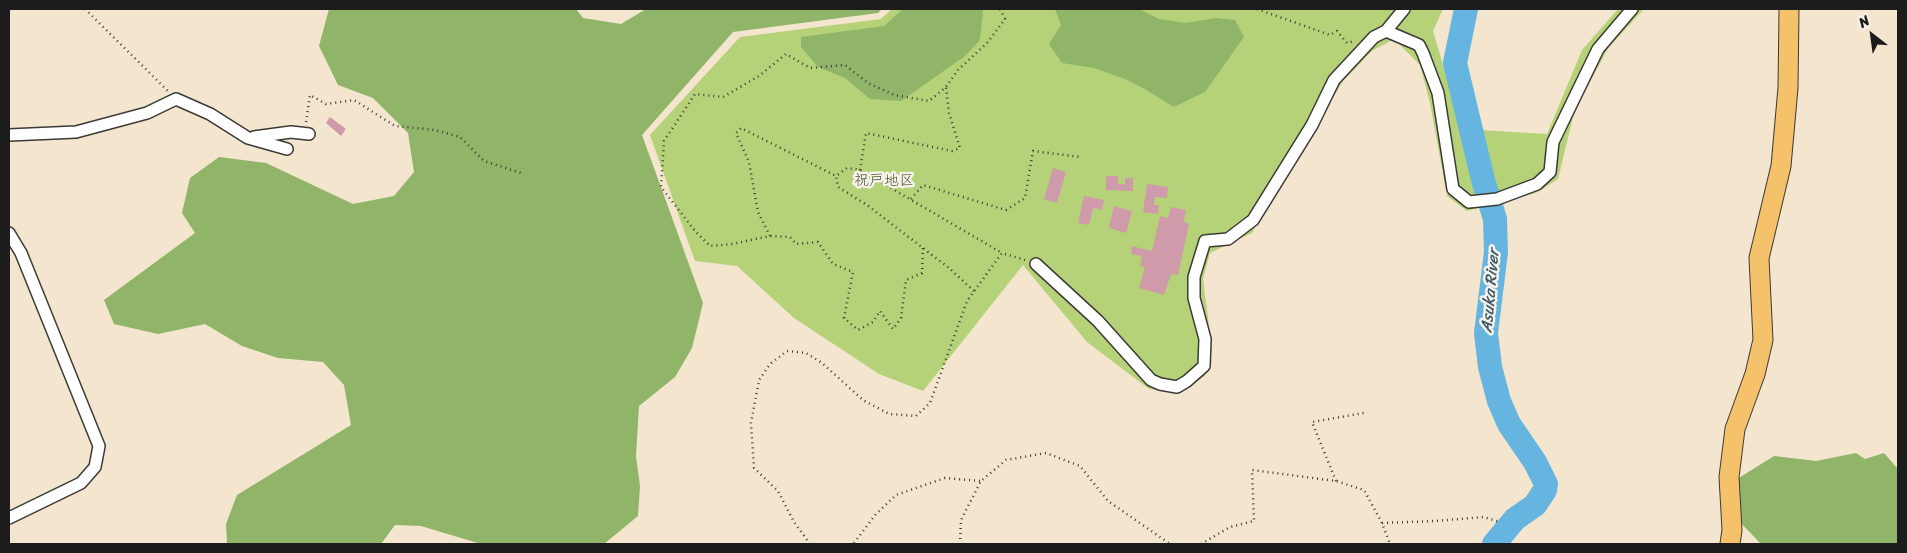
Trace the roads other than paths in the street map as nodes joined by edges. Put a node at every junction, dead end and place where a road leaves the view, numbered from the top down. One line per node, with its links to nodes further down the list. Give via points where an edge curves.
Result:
1 (1404, 9): 4 (street)
2 (1632, 9): 4 (street, via 1598,49 1553,142 1550,172 1538,184 1497,199 1469,202 1453,189 1438,93 1424,53 1419,44)
3 (1789, 9): 12 (main road, via 1788,88 1781,166 1759,258 1763,340 1755,374 1735,429 1729,477)
4 (1386, 31): 10 (street, via 1374,37 1334,80 1312,125 1253,220 1228,239 1205,241 1194,277 1194,298 1205,339 1204,366 1187,381 1177,387 1151,380 1098,321)
5 (307, 134): 7 (street, via 291,132)
6 (9, 135): 7 (street, via 76,132 147,113 176,100 210,114)
7 (248, 138): 8 (street)
8 (287, 149)
9 (9, 233): 11 (street, via 21,254 100,446 95,467 81,483)
10 (1036, 264)
11 (9, 518)
12 (1730, 544)

